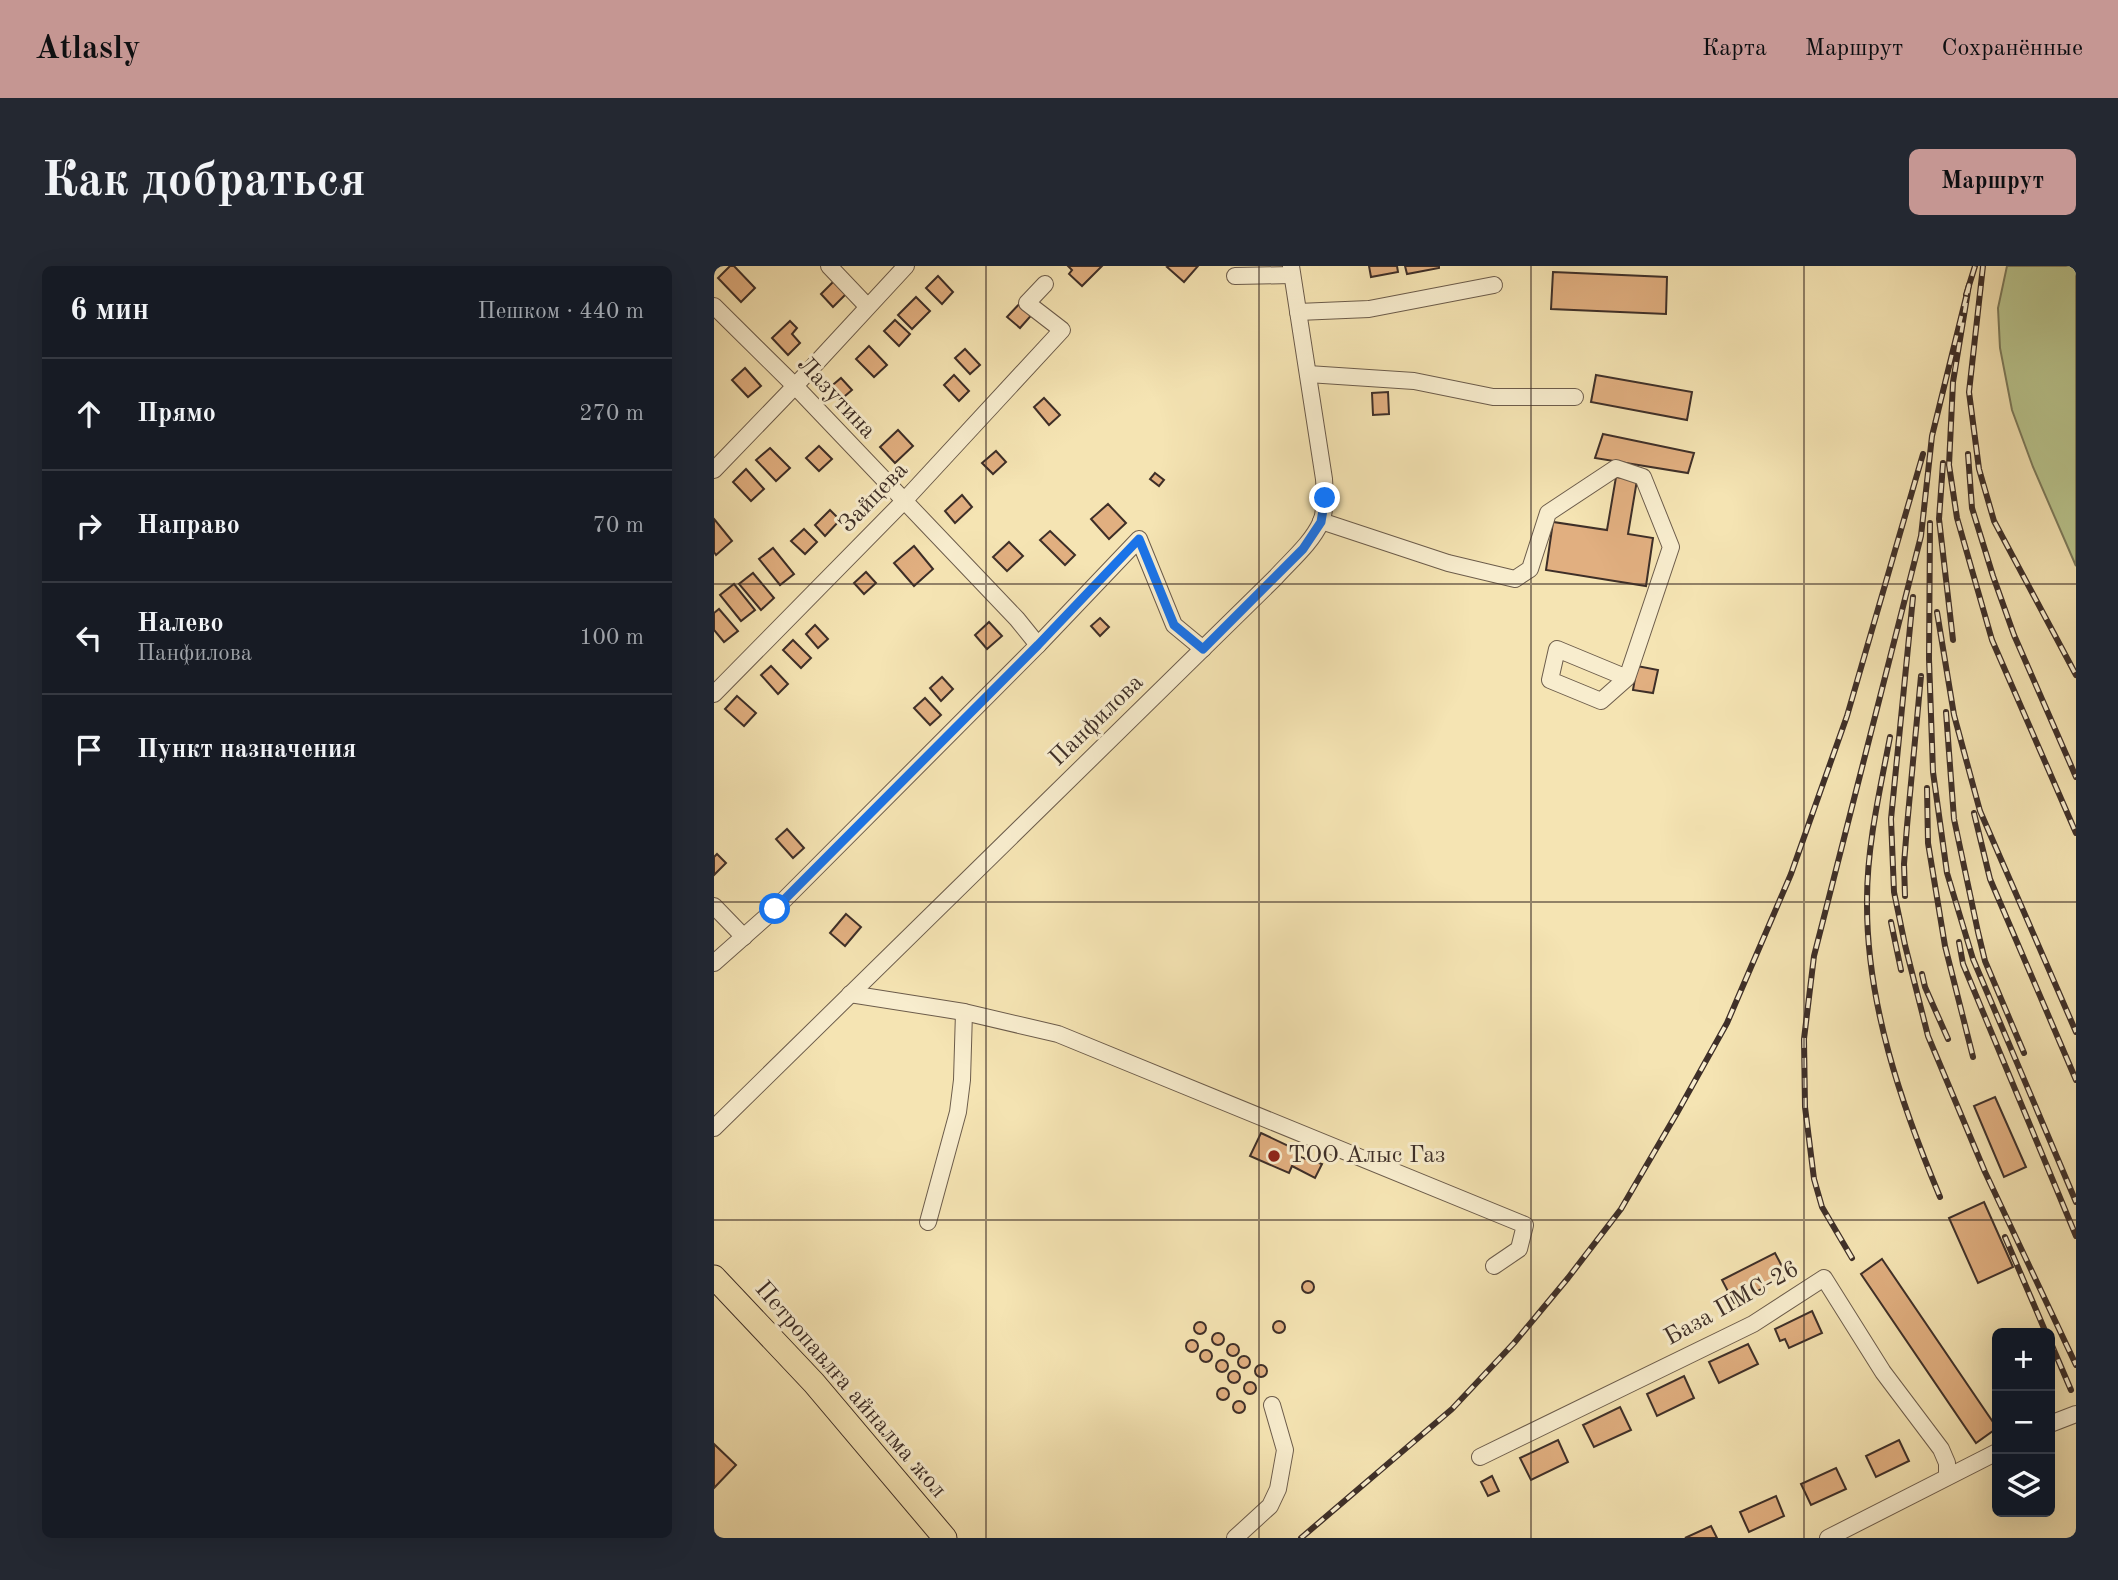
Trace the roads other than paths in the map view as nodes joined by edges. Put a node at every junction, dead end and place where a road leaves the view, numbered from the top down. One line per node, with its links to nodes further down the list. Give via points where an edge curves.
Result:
1 (829, 266): 8 (street)
2 (906, 266): 8 (street)
3 (1292, 270): 4 (street); 9 (street, Панфилова)
4 (1234, 276)
5 (1045, 284): 14 (street, Зайцева, via 1027,303 1062,330)
6 (1494, 285): 9 (street, via 1369,309)
7 (714, 306): 11 (street, Лазутина)
8 (867, 306): 11 (street)
9 (1298, 312): 10 (street, Панфилова)
10 (1308, 374): 12 (street, via 1414,381 1493,397); 15 (street, Панфилова, via 1324,479)
11 (795, 386): 13 (street); 14 (street, Лазутина)
12 (1575, 397)
13 (714, 470)
14 (903, 502): 16 (street, Лазутина); 19 (street, Зайцева)
15 (1321, 522): 17 (street, Панфилова, via 1303,549); 18 (street, via 1448,563 1515,579 1530,569 1548,513 1616,468 1643,477 1671,547)
16 (1038, 645): 17 (street, via 1139,539 1174,625); 21 (street)
17 (1203, 649): 23 (street, Панфилова)
18 (1627, 678): 18 (street, via 1601,701 1550,680 1557,649)
19 (714, 694)
20 (714, 906): 21 (street)
21 (744, 937): 22 (street)
22 (714, 962)
23 (850, 994): 24 (street); 25 (street, Панфилова)
24 (964, 1012): 26 (street, via 958,1112); 27 (street, via 1058,1034 1525,1225 1519,1249)
25 (714, 1128)
26 (928, 1222)
27 (1494, 1266)
28 (714, 1278): 35 (highway, Петропавлға айналма жол, via 814,1383)
29 (1272, 1405): 36 (street, via 1285,1450 1278,1489 1270,1506)
30 (2076, 1414): 31 (street)
31 (2055, 1422)
32 (1993, 1454): 34 (street)
33 (1480, 1457): 34 (street, База ПМС-26, via 1753,1324 1824,1278 1884,1372 1941,1449)
34 (1947, 1476): 37 (street)
35 (945, 1538)
36 (1234, 1538)
37 (1828, 1538)

